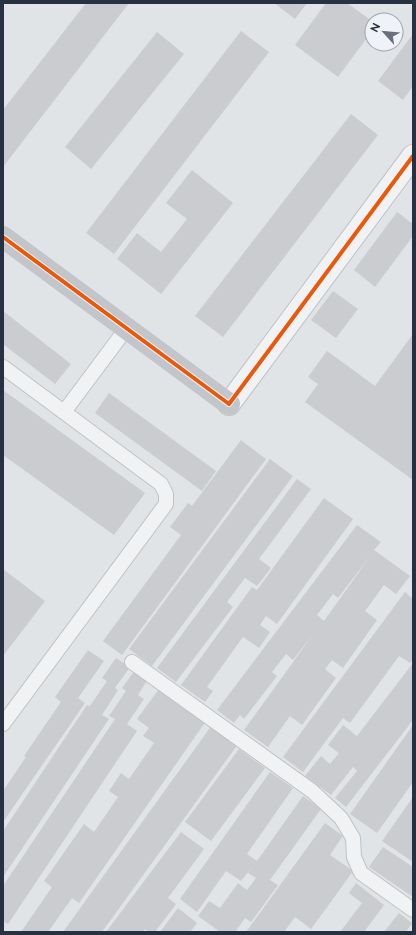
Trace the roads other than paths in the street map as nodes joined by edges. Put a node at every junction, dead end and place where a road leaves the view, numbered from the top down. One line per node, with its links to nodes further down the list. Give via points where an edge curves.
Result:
1 (413, 156): 3 (street, via 229,404)
2 (3, 237): 3 (street)
3 (126, 329): 5 (lane)
4 (3, 367): 5 (lane)
5 (64, 412): 7 (lane, via 161,484 166,494 166,504)
6 (132, 662): 8 (lane, via 312,791 340,818 353,838 354,857 361,873)
7 (3, 724)
8 (413, 910)

